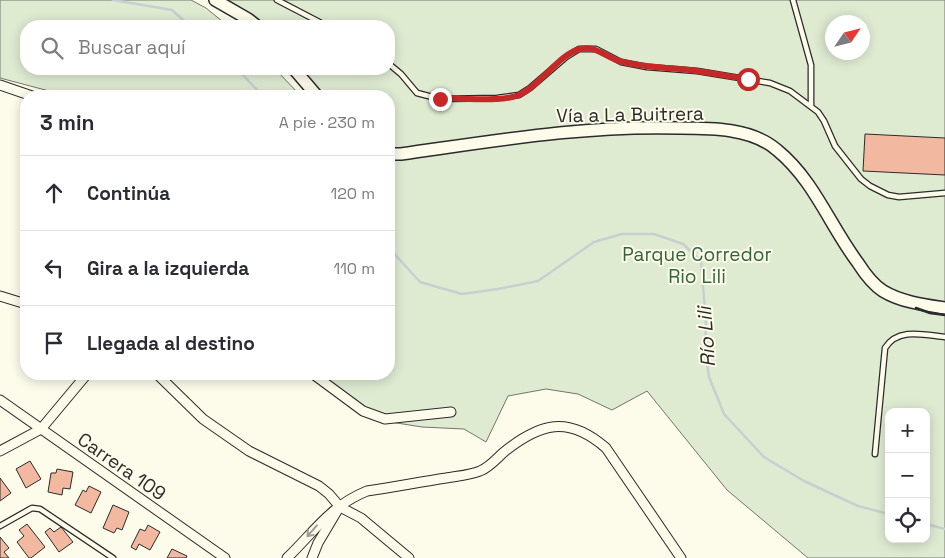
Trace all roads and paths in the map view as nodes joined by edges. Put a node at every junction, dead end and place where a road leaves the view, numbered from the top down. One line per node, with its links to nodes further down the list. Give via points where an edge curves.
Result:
1 (215, 0): 4 (street)
2 (277, 0): 5 (lane)
3 (793, 0): 11 (lane, via 810,65)
4 (249, 20)
5 (315, 20)
6 (395, 69): 11 (lane, via 417,92 426,96 440,99 497,98 519,95 580,49 596,49 621,62 770,83 790,91)
7 (299, 75): 9 (street)
8 (0, 85): 10 (street)
9 (312, 90)
10 (20, 92)
11 (811, 106): 13 (lane, via 824,121 835,146 870,186 899,197)
12 (395, 154): 16 (street, Vía a La Buitrera, via 604,128 704,128 750,135 777,149 808,183 847,250 872,282 894,296)
13 (945, 193)
14 (0, 296): 15 (street)
15 (20, 302)
16 (945, 308)
17 (945, 337): 25 (lane, via 903,334 885,348)
18 (82, 380): 23 (street)
19 (163, 380): 26 (street, via 203,419 249,451 319,486)
20 (321, 380): 22 (street, via 363,411 385,419)
21 (0, 400): 23 (street, Carrera 109)
22 (451, 412)
23 (41, 429): 24 (street); 30 (street, Carrera 109)
24 (0, 452)
25 (875, 454)
26 (340, 507): 31 (street, one-way to 31, via 315,527); 32 (street); 33 (street, via 361,518); 34 (street, via 367,491 480,471 535,432 551,426 572,428 594,438 606,448)
27 (0, 526): 28 (lane, via 32,508 40,509)
28 (111, 557): 29 (lane)
29 (102, 558)
30 (225, 558)
31 (287, 558)
32 (312, 558)
33 (409, 558)
34 (681, 558)

